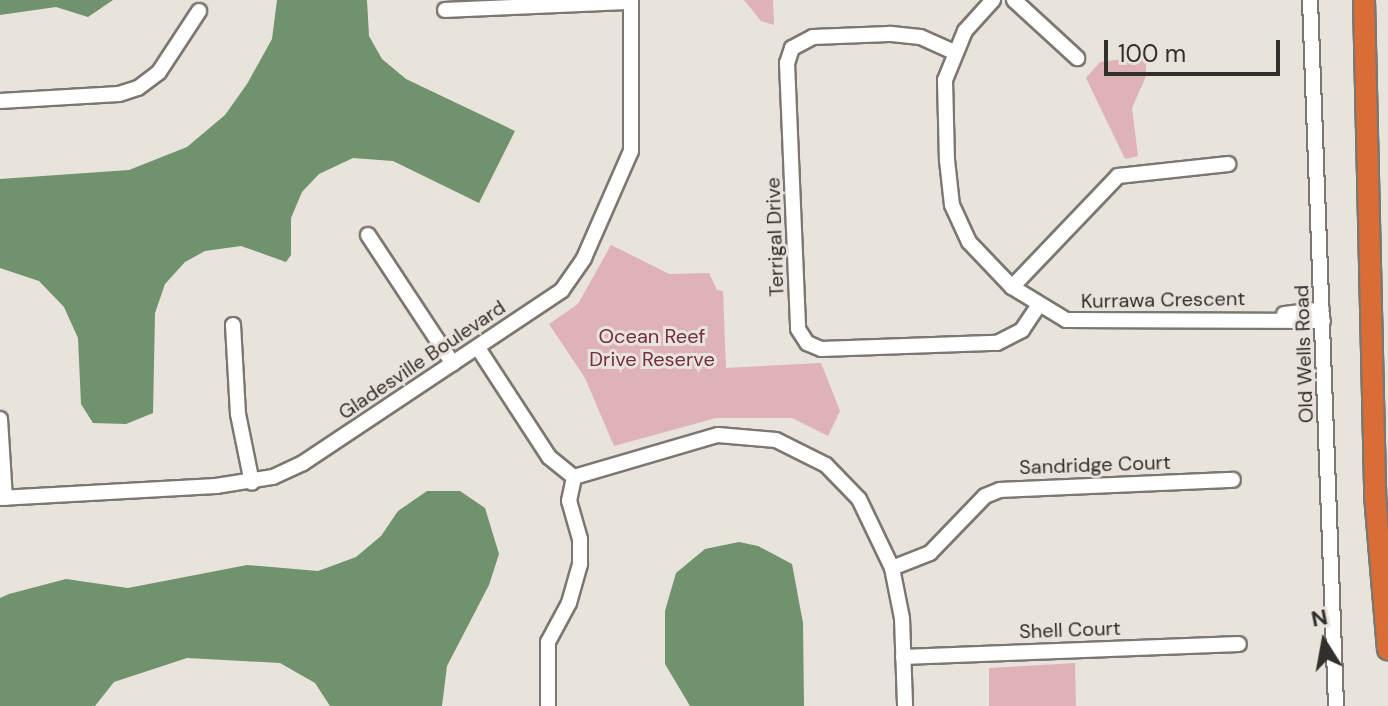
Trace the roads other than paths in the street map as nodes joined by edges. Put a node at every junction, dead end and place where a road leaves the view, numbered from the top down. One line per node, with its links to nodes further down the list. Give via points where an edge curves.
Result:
1 (993, 0): 8 (street, Kurrawa Crescent)
2 (1014, 0): 9 (street)
3 (1310, 0): 15 (street, Old Wells Road)
4 (1364, 0): 26 (highway, via 1375,495)
5 (631, 1): 6 (street); 17 (street, Gladesville Boulevard, via 634,131 624,176 562,290)
6 (445, 10)
7 (199, 11): 10 (street, via 159,72 138,88 119,94)
8 (954, 52): 13 (street, Kurrawa Crescent, via 945,80 952,205 969,242); 14 (street, Terrigal Drive, via 920,37 889,34 813,37 792,48 787,63 798,329 807,343 821,349 997,343 1022,330)
9 (1077, 58)
10 (0, 101)
11 (1228, 164): 13 (street, via 1118,176)
12 (368, 235): 18 (street)
13 (1012, 287): 14 (street, Kurrawa Crescent)
14 (1038, 306): 15 (street, Kurrawa Crescent, via 1066,320 1099,324)
15 (1322, 315): 30 (street, Old Wells Road)
16 (233, 325): 22 (street, via 238,414)
17 (478, 348): 18 (street, Gladesville Boulevard); 20 (street, via 549,457)
18 (453, 364): 22 (street, Gladesville Boulevard, via 303,463)
19 (0, 419): 23 (street)
20 (574, 477): 24 (street, via 689,440 747,434 776,440 805,451 845,482 877,528); 28 (street, via 569,501 580,539 580,564 548,642)
21 (1233, 480): 24 (street, Sandridge Court, via 1000,490 985,496 930,553)
22 (252, 483): 23 (street, Gladesville Boulevard)
23 (2, 498)
24 (892, 568): 27 (street)
25 (1239, 644): 27 (street, Shell Court)
26 (1388, 649)
27 (903, 657): 29 (street)
28 (548, 706)
29 (905, 706)
30 (1336, 706)

